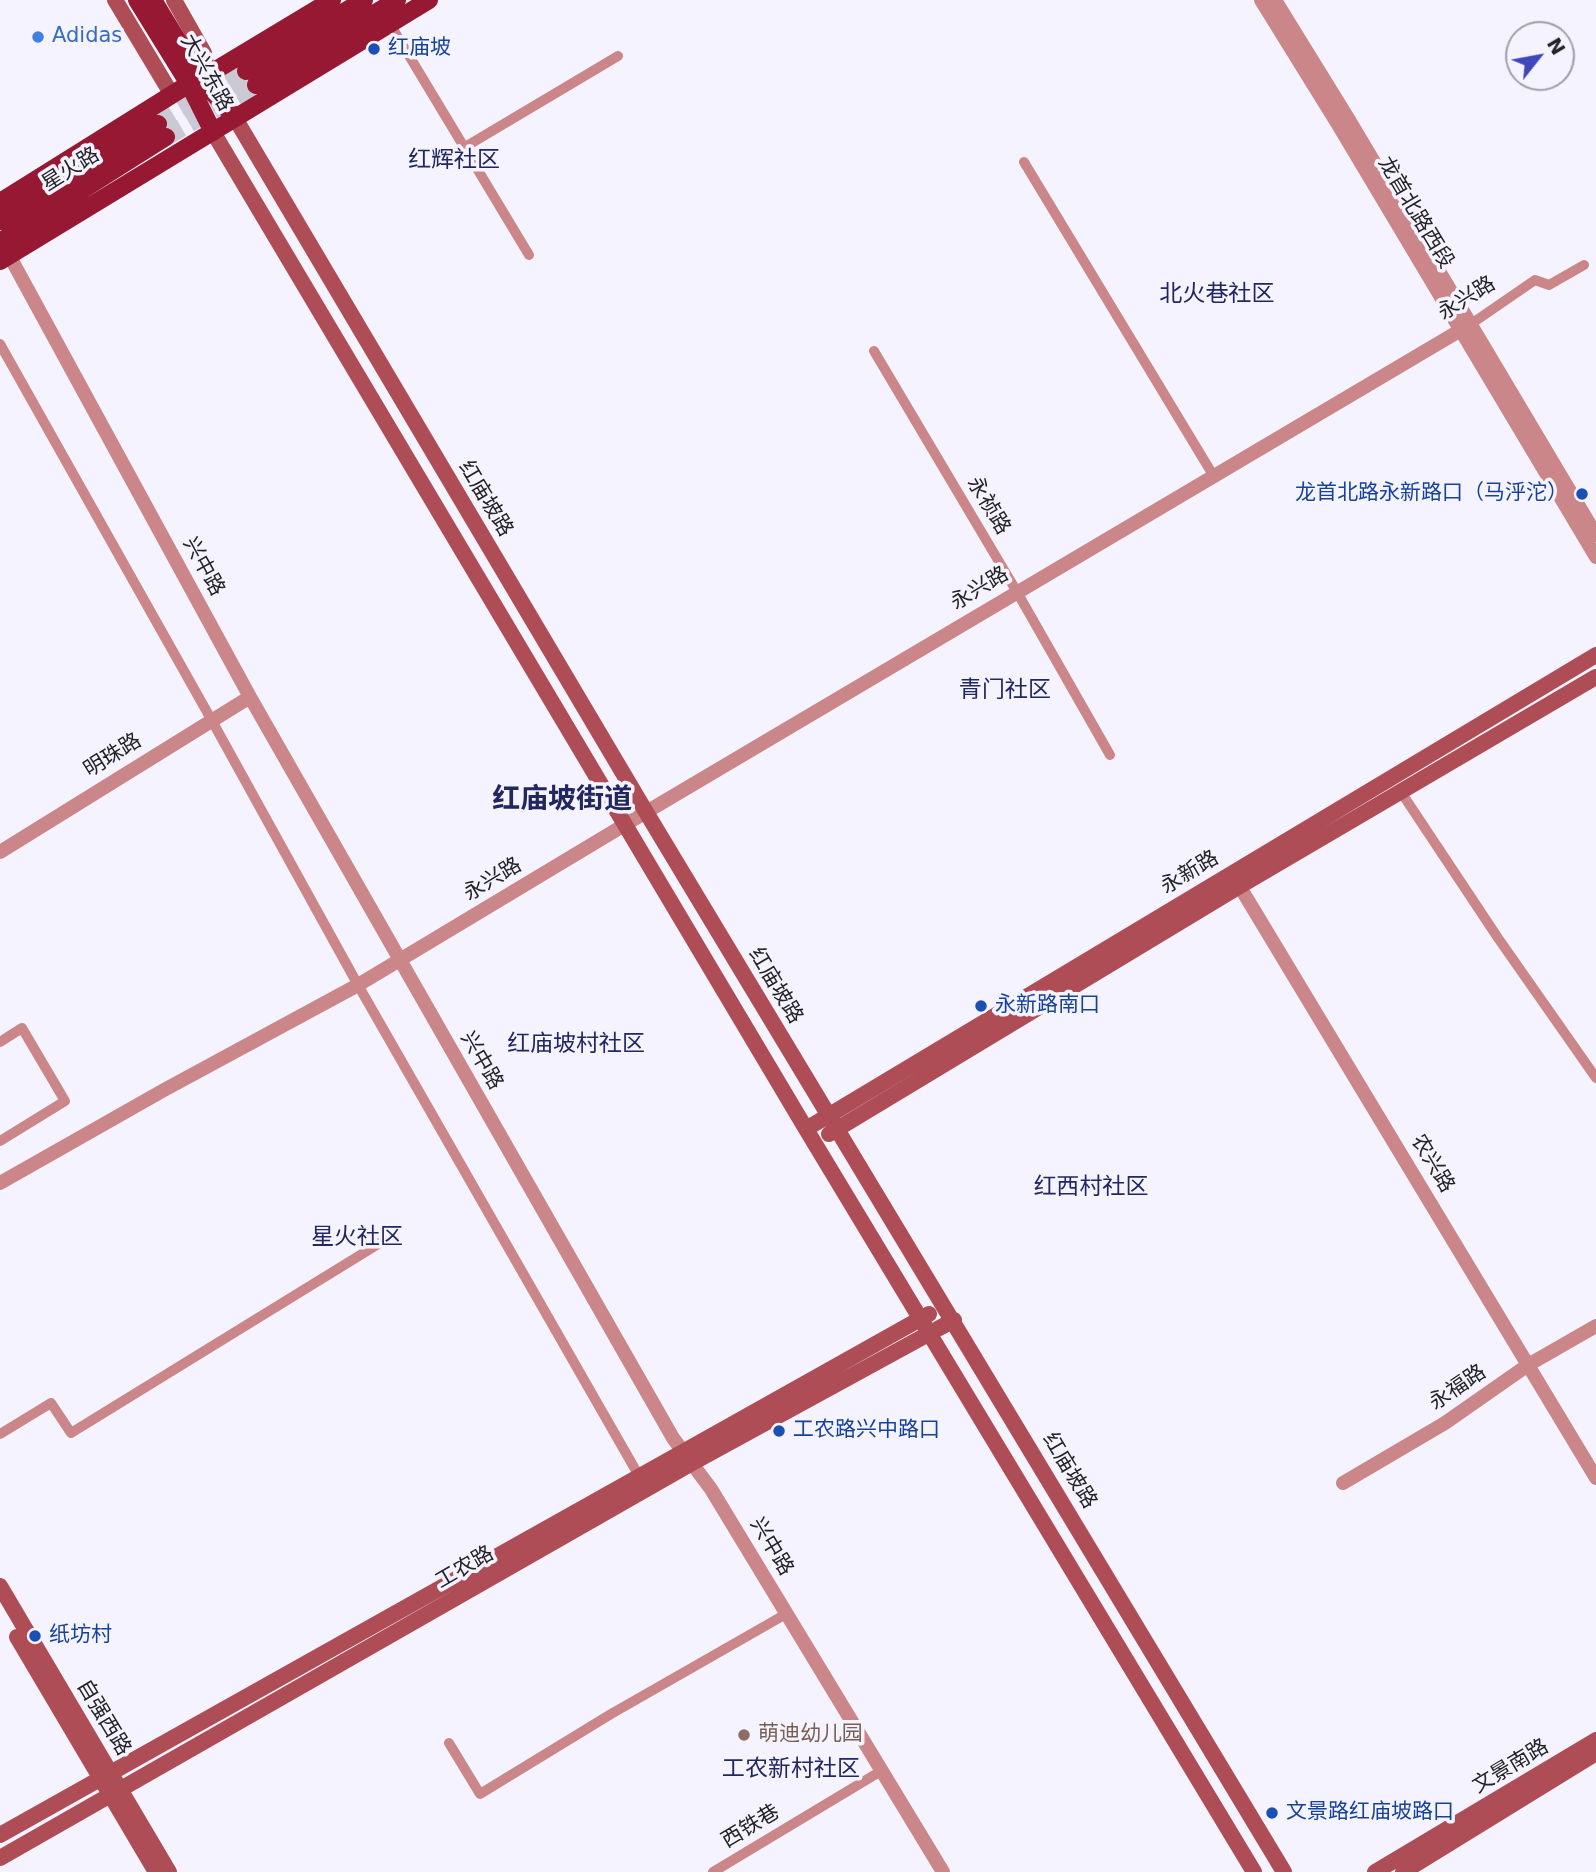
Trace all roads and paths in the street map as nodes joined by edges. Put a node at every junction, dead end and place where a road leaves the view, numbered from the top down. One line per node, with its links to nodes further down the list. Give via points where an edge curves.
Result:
1 (115, 0): 13 (main road)
2 (137, 0): 12 (main road, 大兴东路)
3 (153, 0): 12 (main road, 大兴东路)
4 (174, 0): 12 (main road, via 204,53 208,69)
5 (332, 0): 12 (main road)
6 (364, 0): 7 (main road, via 251,78)
7 (397, 0)
8 (429, 0): 10 (main road)
9 (1273, 3): 23 (street, 龙首北路西段)
10 (390, 24): 14 (main road); 16 (street)
11 (618, 56): 16 (street)
12 (195, 82): 13 (main road); 14 (main road, 大兴东路); 15 (main road, 大兴东路)
13 (172, 95): 18 (main road)
14 (235, 118): 15 (main road); 36 (main road, 红庙坡路)
15 (213, 132): 20 (main road); 37 (main road)
16 (465, 147): 21 (street)
17 (1024, 162): 26 (street)
18 (0, 202)
19 (0, 221): 20 (main road, 星火路, via 162,131)
20 (3, 253): 32 (street, 兴中路)
21 (530, 255)
22 (1584, 265): 23 (street, 永兴路, via 1549,285 1535,280)
23 (1465, 326): 26 (street, 永兴路); 27 (street, 龙首北路西段); 28 (street, 龙首北路西段)
24 (0, 344): 33 (street)
25 (874, 351): 29 (street, 永祯路)
26 (1213, 475): 29 (street, 永兴路)
27 (1596, 535)
28 (1596, 557)
29 (1017, 592): 34 (street, 永祯路); 36 (street, 永兴路)
30 (1596, 655): 39 (main road, 永新路)
31 (1596, 677): 35 (main road, 永新路)
32 (250, 696): 33 (street, 明珠路); 40 (street, 兴中路)
33 (211, 719): 38 (street, 明珠路); 41 (street)
34 (1110, 755)
35 (1401, 792): 39 (main road, 永新路); 43 (street)
36 (646, 812): 37 (street, 永兴路); 44 (main road, 红庙坡路)
37 (626, 824): 40 (street, 永兴路); 46 (main road)
38 (0, 852)
39 (1235, 879): 44 (main road, 永新路); 45 (main road, 永新路); 54 (street, 农兴路)
40 (399, 961): 41 (street, 永兴路); 56 (street, 兴中路)
41 (358, 985): 48 (street, 永兴路); 57 (street)
42 (0, 1042): 47 (street, via 22,1028 65,1101)
43 (1596, 1078)
44 (828, 1115): 45 (main road, 红庙坡路); 46 (main road, 永新路)
45 (836, 1130): 46 (main road, 永新路); 50 (main road, 红庙坡路)
46 (811, 1135): 51 (main road)
47 (0, 1141)
48 (0, 1183)
49 (388, 1238): 55 (street, via 71,1433 51,1403)
50 (949, 1314): 51 (main road, 工农路); 53 (main road, 工农路); 76 (main road, 红庙坡路)
51 (921, 1317): 53 (main road); 56 (main road, 工农路)
52 (1596, 1326): 54 (street, 永福路)
53 (929, 1332): 56 (main road, 工农路); 75 (main road)
54 (1528, 1366): 58 (street, 农兴路); 59 (street, 永福路, via 1446,1423)
55 (0, 1434)
56 (687, 1457): 57 (main road, 工农路); 62 (street, 兴中路); 68 (main road, 工农路)
57 (639, 1476): 67 (main road, 工农路)
58 (1596, 1478)
59 (1343, 1483)
60 (0, 1587): 67 (main road, 自强西路)
61 (0, 1608): 67 (main road, 自强西路)
62 (786, 1614): 64 (street, via 480,1794); 66 (street, 兴中路)
63 (1596, 1740): 77 (main road, 文景南路)
64 (449, 1743)
65 (1596, 1753): 78 (main road, 文景南路)
66 (881, 1771): 73 (street, 西铁巷); 74 (street, 兴中路)
67 (106, 1777): 68 (main road, 自强西路); 69 (main road, 工农路)
68 (114, 1792): 70 (main road, 工农路); 71 (main road, 自强西路); 72 (main road, 自强西路)
69 (0, 1835)
70 (0, 1858)
71 (156, 1872)
72 (169, 1872)
73 (713, 1872)
74 (943, 1872)
75 (1254, 1872)
76 (1284, 1872)
77 (1375, 1872)
78 (1403, 1872)

